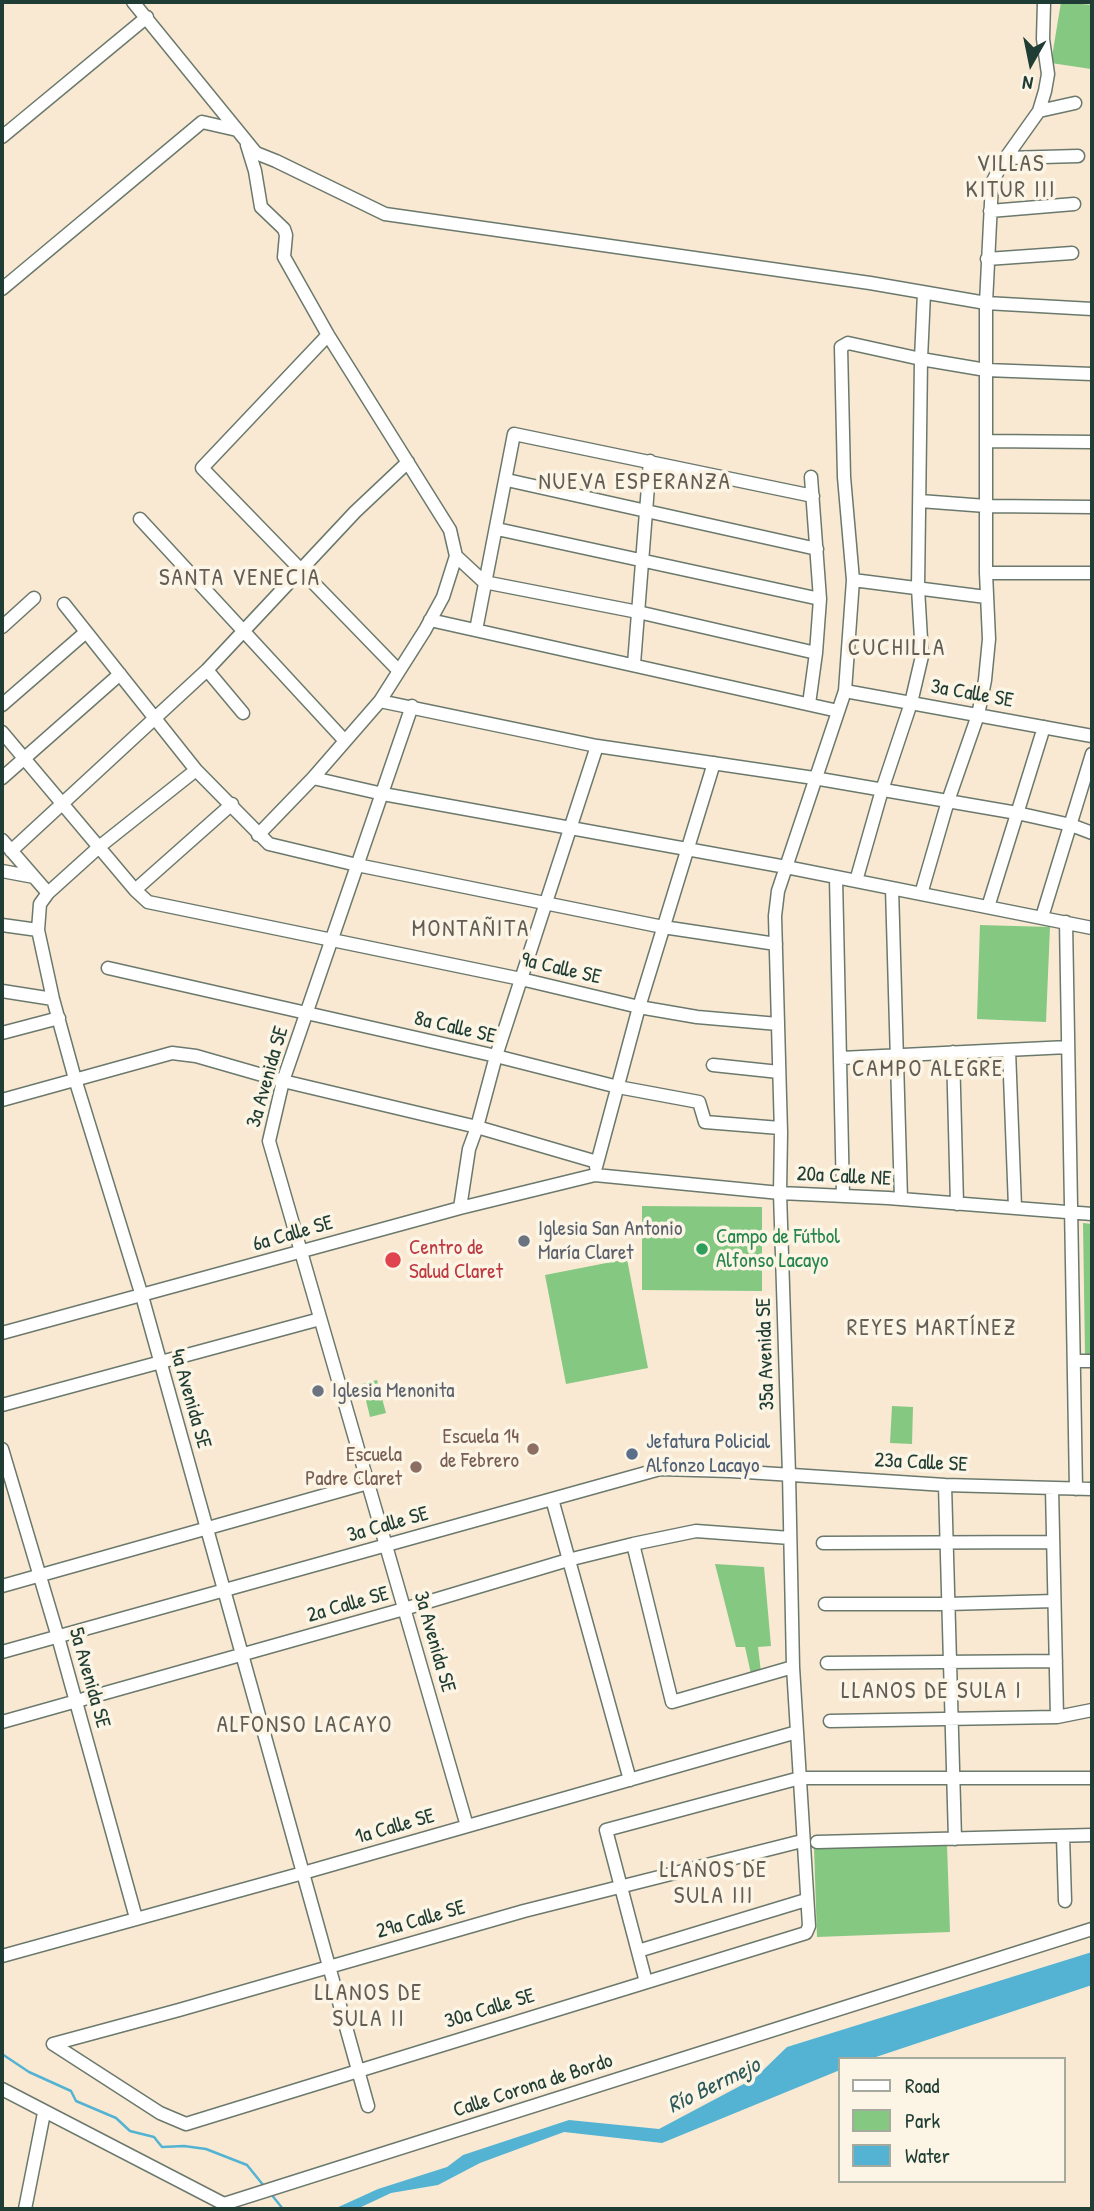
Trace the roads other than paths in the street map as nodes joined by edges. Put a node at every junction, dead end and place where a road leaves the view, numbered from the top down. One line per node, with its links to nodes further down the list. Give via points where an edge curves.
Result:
1 (133, 2): 3 (street)
2 (1044, 2): 5 (street, via 1048,74)
3 (147, 17): 6 (street); 7 (street)
4 (1076, 103): 5 (street)
5 (1039, 111): 9 (street)
6 (241, 134): 14 (street, via 202,122); 15 (street, via 256,153 384,214); 18 (street, via 255,171 261,207 284,229 284,257)
7 (2, 137)
8 (1078, 156): 9 (street)
9 (1006, 158): 11 (street, via 992,183)
10 (1074, 204): 11 (street)
11 (990, 211): 13 (street)
12 (1072, 253): 13 (street)
13 (987, 259): 16 (street)
14 (2, 289)
15 (925, 293): 16 (street); 19 (street)
16 (986, 303): 17 (street); 20 (street)
17 (1092, 309)
18 (328, 335): 25 (street); 38 (street, via 202,468)
19 (920, 359): 20 (street); 29 (street); 41 (street, 35a Avenida SE, via 848,343 841,347 844,477)
20 (986, 370): 21 (street); 22 (street)
21 (1092, 374)
22 (986, 441): 23 (street); 30 (street)
23 (1092, 442)
24 (650, 461): 27 (street, via 514,434); 28 (street); 32 (street)
25 (408, 463): 36 (street, via 450,530); 38 (street)
26 (811, 477): 28 (street)
27 (507, 480): 32 (street); 34 (street)
28 (813, 496): 35 (street)
29 (920, 501): 30 (street); 43 (street)
30 (986, 506): 31 (street); 39 (street)
31 (1092, 507)
32 (646, 511): 35 (street); 37 (street)
33 (140, 519): 52 (street)
34 (497, 529): 37 (street); 42 (street)
35 (817, 549): 46 (street)
36 (456, 556): 42 (street); 49 (street)
37 (642, 560): 46 (street); 48 (street)
38 (302, 570): 52 (street); 57 (street)
39 (986, 573): 40 (street); 44 (street)
40 (1092, 573)
41 (853, 580): 43 (street); 59 (street, 35a Avenida SE)
42 (484, 582): 48 (street); 51 (street)
43 (918, 588): 44 (street); 61 (street, via 922,656)
44 (986, 597): 67 (street, via 989,639)
45 (34, 598): 50 (street)
46 (820, 599): 54 (street)
47 (64, 604): 53 (street)
48 (638, 612): 54 (street); 55 (street)
49 (430, 620): 51 (street); 57 (street)
50 (2, 627)
51 (476, 630): 55 (street)
52 (244, 631): 56 (street); 72 (street)
53 (86, 632): 58 (street); 63 (street)
54 (816, 653): 62 (street)
55 (634, 664): 62 (street)
56 (207, 670): 66 (street); 68 (street)
57 (399, 671): 60 (street)
58 (120, 674): 68 (street); 75 (street)
59 (845, 691): 61 (street, 3a Calle SE); 65 (street, 35a Avenida SE)
60 (380, 701): 64 (street); 72 (street)
61 (911, 703): 67 (street, 3a Calle SE); 81 (street)
62 (809, 704): 65 (street)
63 (2, 705)
64 (412, 706): 73 (street); 82 (street, 3a Avenida SE)
65 (838, 711): 80 (street, 35a Avenida SE)
66 (243, 713)
67 (978, 715): 69 (street, 3a Calle SE); 83 (street)
68 (155, 719): 77 (street); 84 (street)
69 (1044, 727): 71 (street, 3a Calle SE); 86 (street)
70 (2, 733): 75 (street)
71 (1092, 736)
72 (345, 741): 79 (street)
73 (597, 746): 76 (street); 88 (street)
74 (1092, 754): 87 (street)
75 (24, 759): 78 (street); 84 (street)
76 (714, 763): 80 (street); 93 (street)
77 (196, 769): 85 (street); 92 (street)
78 (2, 778)
79 (313, 778): 82 (street); 90 (street)
80 (814, 778): 81 (street); 96 (street, 35a Avenida SE)
81 (882, 790): 83 (street); 100 (street)
82 (383, 794): 88 (street); 95 (street, 3a Avenida SE)
83 (948, 801): 86 (street); 103 (street)
84 (62, 803): 92 (street); 94 (street)
85 (232, 804): 90 (street); 102 (street)
86 (1017, 813): 87 (street); 106 (street)
87 (1071, 825): 89 (street); 107 (street)
88 (569, 829): 93 (street); 105 (street)
89 (1092, 832)
90 (258, 835): 95 (street, via 281,848)
91 (2, 840): 94 (street)
92 (99, 848): 102 (street); 104 (street)
93 (687, 849): 96 (street); 110 (street)
94 (11, 851): 98 (street)
95 (358, 865): 105 (street); 113 (street, 3a Avenida SE)
96 (786, 867): 99 (street); 114 (street, 35a Avenida SE, via 778,891)
97 (2, 871): 98 (street)
98 (34, 877): 104 (street)
99 (836, 878): 100 (street); 129 (street)
100 (856, 881): 101 (street)
101 (892, 888): 103 (street); 127 (street)
102 (135, 890): 113 (street, 9a Calle SE, via 148,902)
103 (921, 894): 106 (street)
104 (44, 899): 112 (street, 4a Avenida SE)
105 (546, 902): 110 (street); 116 (street)
106 (988, 907): 107 (street)
107 (1042, 917): 108 (street)
108 (1066, 922): 111 (street); 124 (street)
109 (2, 925): 112 (street)
110 (663, 927): 114 (street); 119 (street)
111 (1092, 928)
112 (38, 930): 118 (street, 4a Avenida SE)
113 (333, 941): 116 (street, 9a Calle SE); 120 (street, 3a Avenida SE)
114 (776, 944): 122 (street, 35a Avenida SE)
115 (108, 968): 120 (street, 8a Calle SE)
116 (521, 979): 119 (street, 9a Calle SE); 128 (street)
117 (2, 992): 118 (street)
118 (53, 999): 121 (street, 4a Avenida SE)
119 (639, 1007): 122 (street, 9a Calle SE); 134 (street)
120 (306, 1014): 128 (street, 8a Calle SE); 133 (street, 3a Avenida SE)
121 (59, 1018): 123 (street); 132 (street, 4a Avenida SE)
122 (778, 1024): 131 (street, 35a Avenida SE)
123 (2, 1033)
124 (1068, 1046): 125 (street); 145 (street)
125 (1009, 1050): 126 (street); 143 (street)
126 (953, 1052): 127 (street); 142 (street)
127 (898, 1055): 129 (street); 141 (street)
128 (496, 1056): 134 (street, 8a Calle SE); 136 (street)
129 (841, 1058): 140 (street)
130 (713, 1065): 131 (street)
131 (779, 1072): 137 (street, 35a Avenida SE)
132 (75, 1079): 133 (street, via 172,1053); 135 (street); 148 (street, 4a Avenida SE)
133 (283, 1081): 136 (street); 147 (street, 3a Avenida SE, via 269,1141)
134 (618, 1087): 137 (street, 8a Calle SE, via 699,1102 705,1122); 138 (street)
135 (2, 1100)
136 (477, 1127): 138 (street); 144 (street)
137 (780, 1128): 139 (street, 35a Avenida SE)
138 (596, 1168): 139 (street, 20a Calle NE); 144 (street, 6a Calle SE)
139 (780, 1194): 140 (street, 20a Calle NE); 156 (street, 35a Avenida SE)
140 (843, 1196): 141 (street, 20a Calle NE)
141 (901, 1199): 142 (street, 20a Calle NE)
142 (957, 1204): 143 (street, 20a Calle NE)
143 (1015, 1207): 145 (street, 20a Calle NE)
144 (460, 1208): 147 (street, 6a Calle SE)
145 (1072, 1212): 146 (street, 20a Calle NE); 151 (street)
146 (1092, 1214)
147 (301, 1251): 148 (street, 6a Calle SE); 149 (street, 3a Avenida SE)
148 (142, 1296): 150 (street, 6a Calle SE); 153 (street, 4a Avenida SE)
149 (320, 1319): 153 (street); 157 (street, 3a Avenida SE)
150 (2, 1333)
151 (1074, 1361): 152 (street); 160 (street)
152 (1092, 1361)
153 (160, 1362): 154 (street); 163 (street, 4a Avenida SE)
154 (2, 1405)
155 (2, 1449): 171 (street, 5a Avenida SE)
156 (789, 1474): 158 (street, 23a Calle SE); 162 (street, 3a Calle SE, via 660,1469); 164 (street, 35a Avenida SE)
157 (368, 1483): 163 (street); 169 (street, 3a Avenida SE)
158 (945, 1485): 159 (street, 23a Calle SE); 165 (street)
159 (1052, 1488): 160 (street, 23a Calle SE); 166 (street)
160 (1076, 1489): 161 (street, 23a Calle SE)
161 (1092, 1489)
162 (552, 1499): 169 (street, 3a Calle SE); 170 (street)
163 (206, 1529): 171 (street); 173 (street, 4a Avenida SE)
164 (790, 1538): 168 (street, 2a Calle SE, via 696,1531); 184 (street, 35a Avenida SE)
165 (947, 1542): 166 (street); 167 (street); 176 (street)
166 (1053, 1542): 174 (street)
167 (823, 1543)
168 (633, 1544): 170 (street, 2a Calle SE); 184 (street, via 672,1702)
169 (386, 1545): 173 (street, 3a Calle SE); 177 (street, 3a Avenida SE)
170 (568, 1560): 177 (street, 2a Calle SE); 195 (street)
171 (39, 1575): 172 (street); 178 (street, 5a Avenida SE)
172 (2, 1586)
173 (224, 1592): 178 (street, 3a Calle SE); 180 (street, 4a Avenida SE)
174 (1054, 1601): 176 (street); 181 (street)
175 (825, 1604): 176 (street)
176 (948, 1605): 183 (street)
177 (404, 1609): 180 (street, 2a Calle SE); 196 (street, 3a Avenida SE)
178 (58, 1637): 179 (street, 3a Calle SE); 185 (street, 5a Avenida SE)
179 (2, 1652)
180 (242, 1655): 185 (street, 2a Calle SE); 202 (street, 4a Avenida SE)
181 (1056, 1661): 183 (street); 187 (street)
182 (827, 1663): 183 (street)
183 (950, 1663): 188 (street)
184 (793, 1667): 191 (street, 35a Avenida SE)
185 (75, 1700): 190 (street, 2a Calle SE); 206 (street, 5a Avenida SE)
186 (1092, 1710): 187 (street)
187 (1057, 1717): 188 (street)
188 (952, 1719): 189 (street); 194 (street)
189 (830, 1721)
190 (2, 1722)
191 (797, 1732): 193 (street, 35a Avenida SE); 195 (street, 1a Calle SE)
192 (1092, 1777): 194 (street)
193 (800, 1778): 194 (street); 200 (street, 35a Avenida SE); 203 (street, via 606,1830)
194 (953, 1779): 199 (street)
195 (630, 1780): 196 (street, 1a Calle SE)
196 (467, 1826): 202 (street, 1a Calle SE)
197 (1092, 1835): 198 (street)
198 (1063, 1836): 199 (street); 205 (street)
199 (955, 1839): 201 (street)
200 (802, 1841): 203 (street, 29a Calle SE); 204 (street, 35a Avenida SE)
201 (817, 1842)
202 (303, 1873): 206 (street, 1a Calle SE); 211 (street, 4a Avenida SE)
203 (621, 1886): 209 (street); 211 (street, 29a Calle SE)
204 (806, 1900): 208 (street, 35a Avenida SE); 209 (street)
205 (1065, 1901)
206 (136, 1918): 210 (street, 1a Calle SE)
207 (1092, 1929): 218 (street, Calle Corona de Bordo)
208 (806, 1933): 212 (street, 30a Calle SE)
209 (638, 1951): 212 (street)
210 (2, 1956)
211 (329, 1967): 213 (street, 4a Avenida SE); 217 (street, 29a Calle SE, via 53,2044 160,2113)
212 (646, 1982): 213 (street, 30a Calle SE)
213 (358, 2071): 215 (street, 4a Avenida SE); 217 (street, 30a Calle SE)
214 (2, 2089): 216 (street, Calle Corona de Bordo)
215 (368, 2106)
216 (44, 2113): 218 (street, Calle Corona de Bordo); 219 (street)
217 (186, 2124)
218 (225, 2207)
219 (25, 2209)

